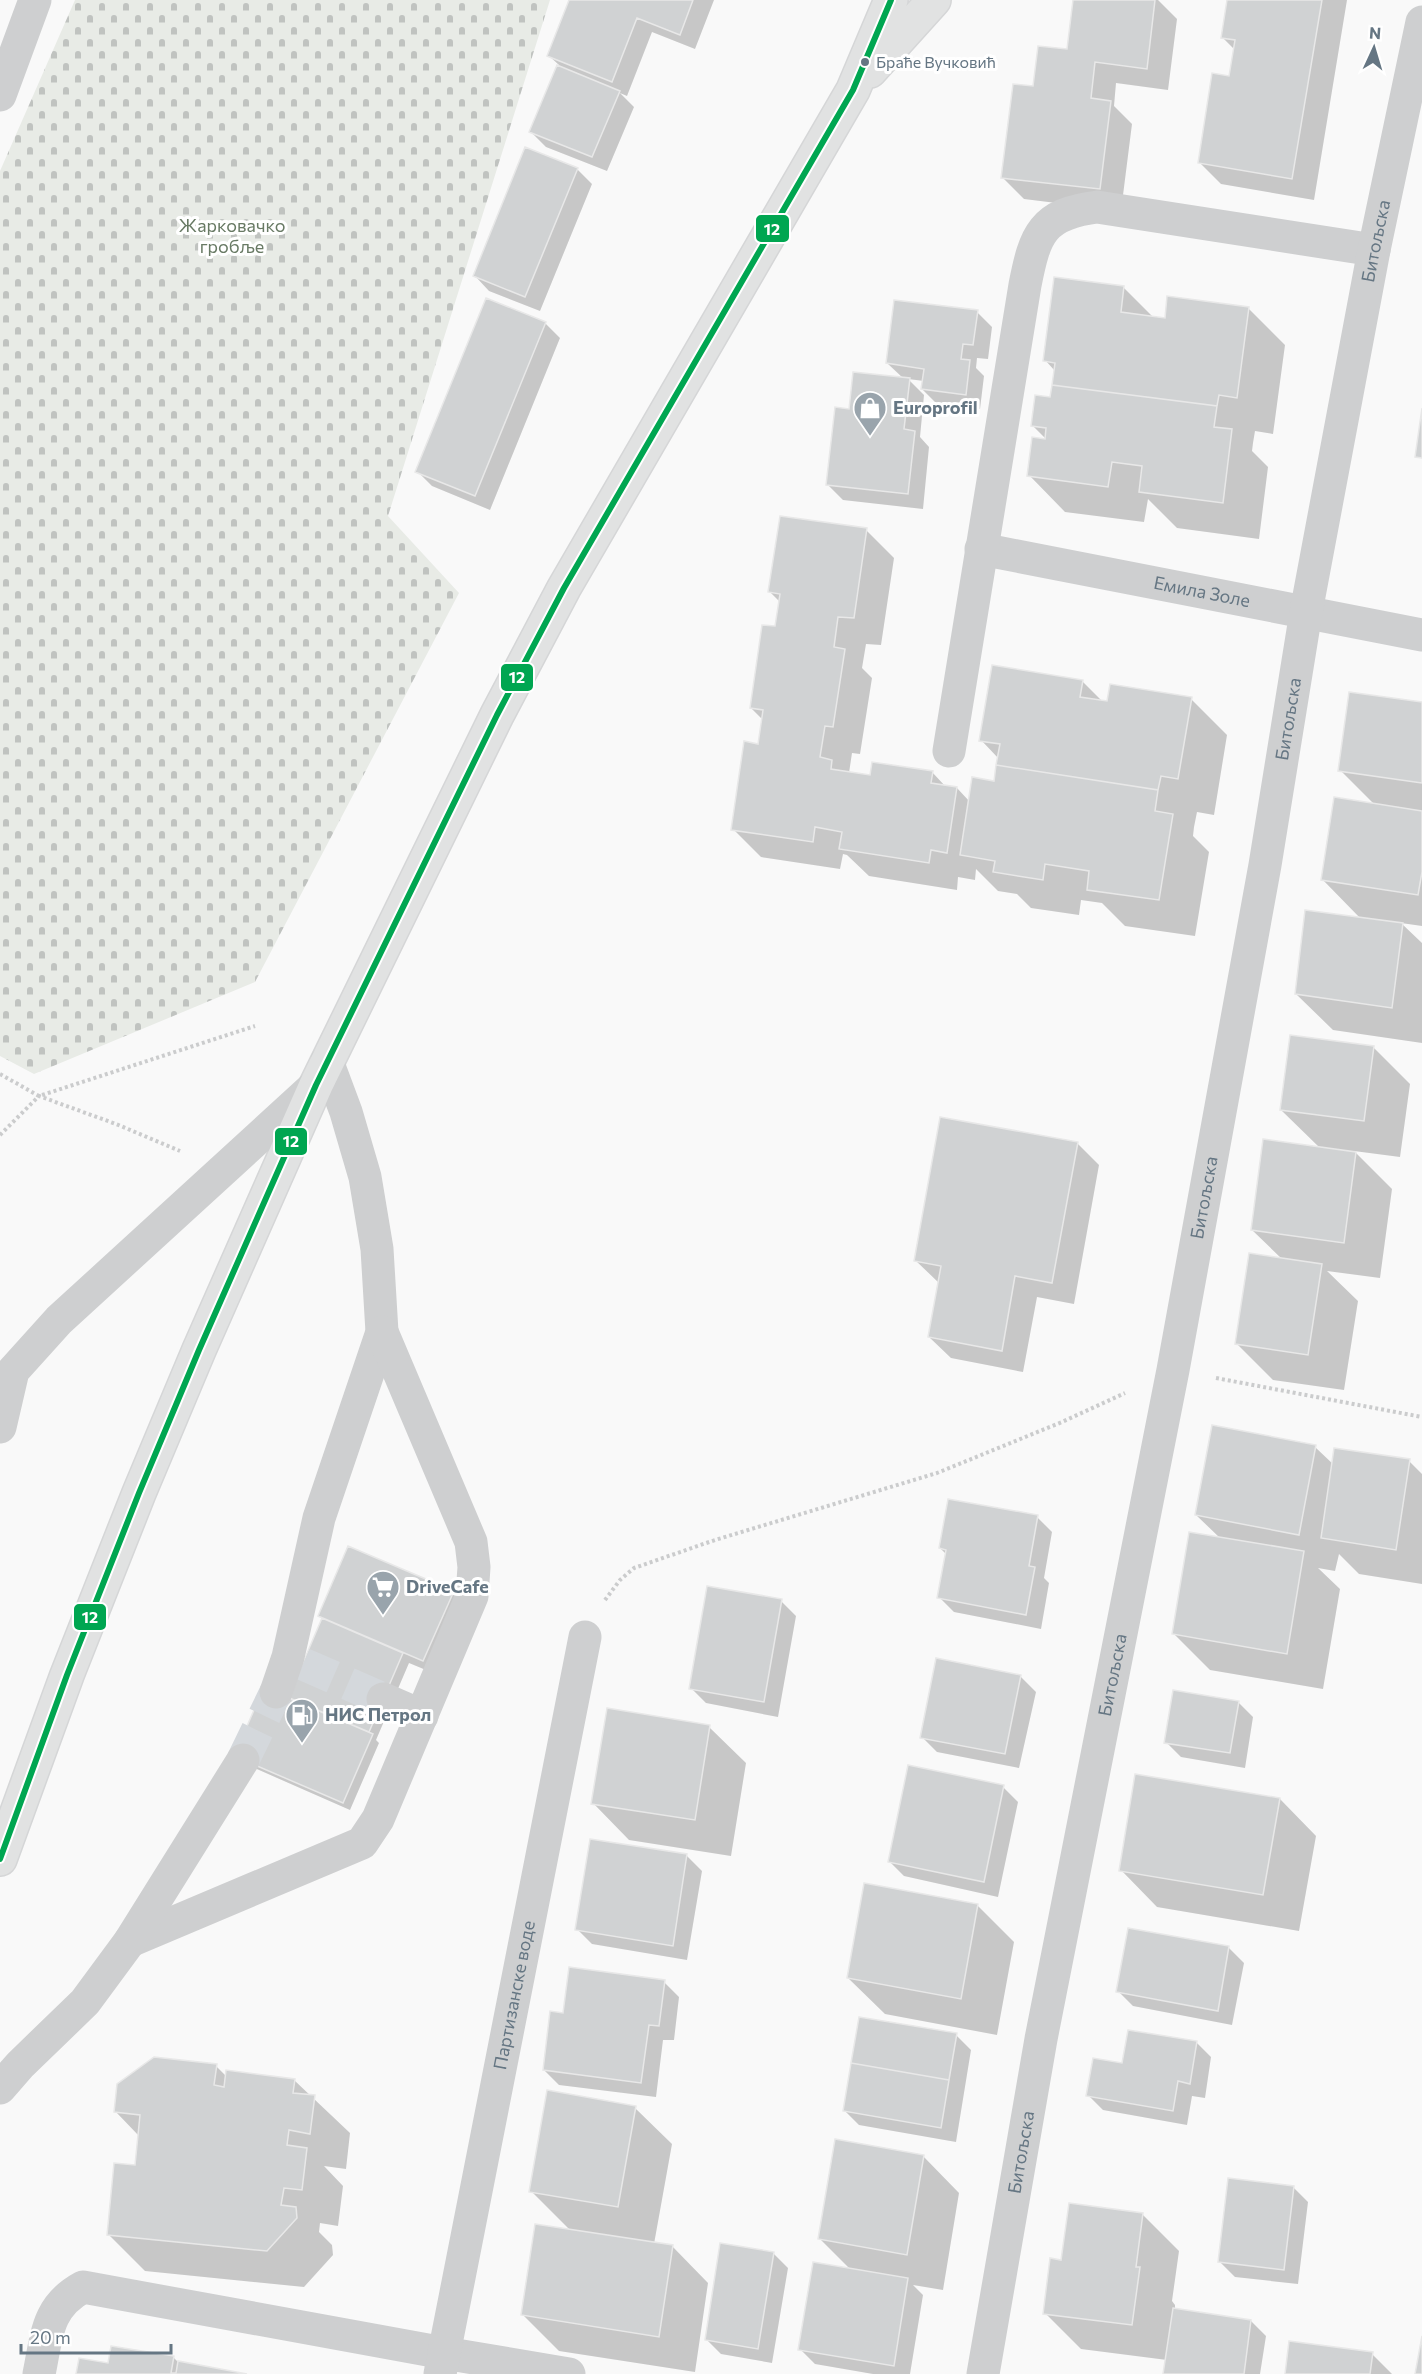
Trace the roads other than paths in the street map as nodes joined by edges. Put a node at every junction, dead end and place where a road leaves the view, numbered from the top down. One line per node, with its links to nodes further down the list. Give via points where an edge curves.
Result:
1 (35, 0): 6 (street)
2 (891, 0): 5 (main road)
3 (934, 0): 5 (main road)
4 (1422, 22): 7 (street, Битољска)
5 (853, 90): 12 (main road, via 564,588)
6 (0, 95)
7 (1374, 250): 8 (street, via 1097,207 1080,209 1054,220 1041,231 1032,252); 9 (street, Битољска)
8 (981, 549): 9 (street, Емила Золе); 11 (street)
9 (1306, 612): 10 (street, Емила Золе); 27 (street, Битољска, via 1265,865 1173,1370 1041,2039)
10 (1422, 635)
11 (949, 751)
12 (322, 1073): 13 (street, via 346,1112 365,1178 377,1248); 14 (street, via 59,1320); 21 (main road, via 139,1493)
13 (382, 1332): 17 (street, via 319,1518 295,1660); 19 (street, via 471,1542 474,1567 472,1596)
14 (7, 1374): 15 (street)
15 (0, 1426)
16 (585, 1637): 24 (street, Партизанске воде)
17 (276, 1692)
18 (383, 1699): 19 (street)
19 (422, 1716): 22 (street, via 378,1819 362,1843)
20 (243, 1761): 22 (street)
21 (0, 1859)
22 (129, 1941): 23 (street, via 85,2002)
23 (0, 2088)
24 (442, 2364): 25 (street, via 83,2286 69,2295 50,2318); 26 (street)
25 (39, 2374)
26 (569, 2374)
27 (983, 2374)

